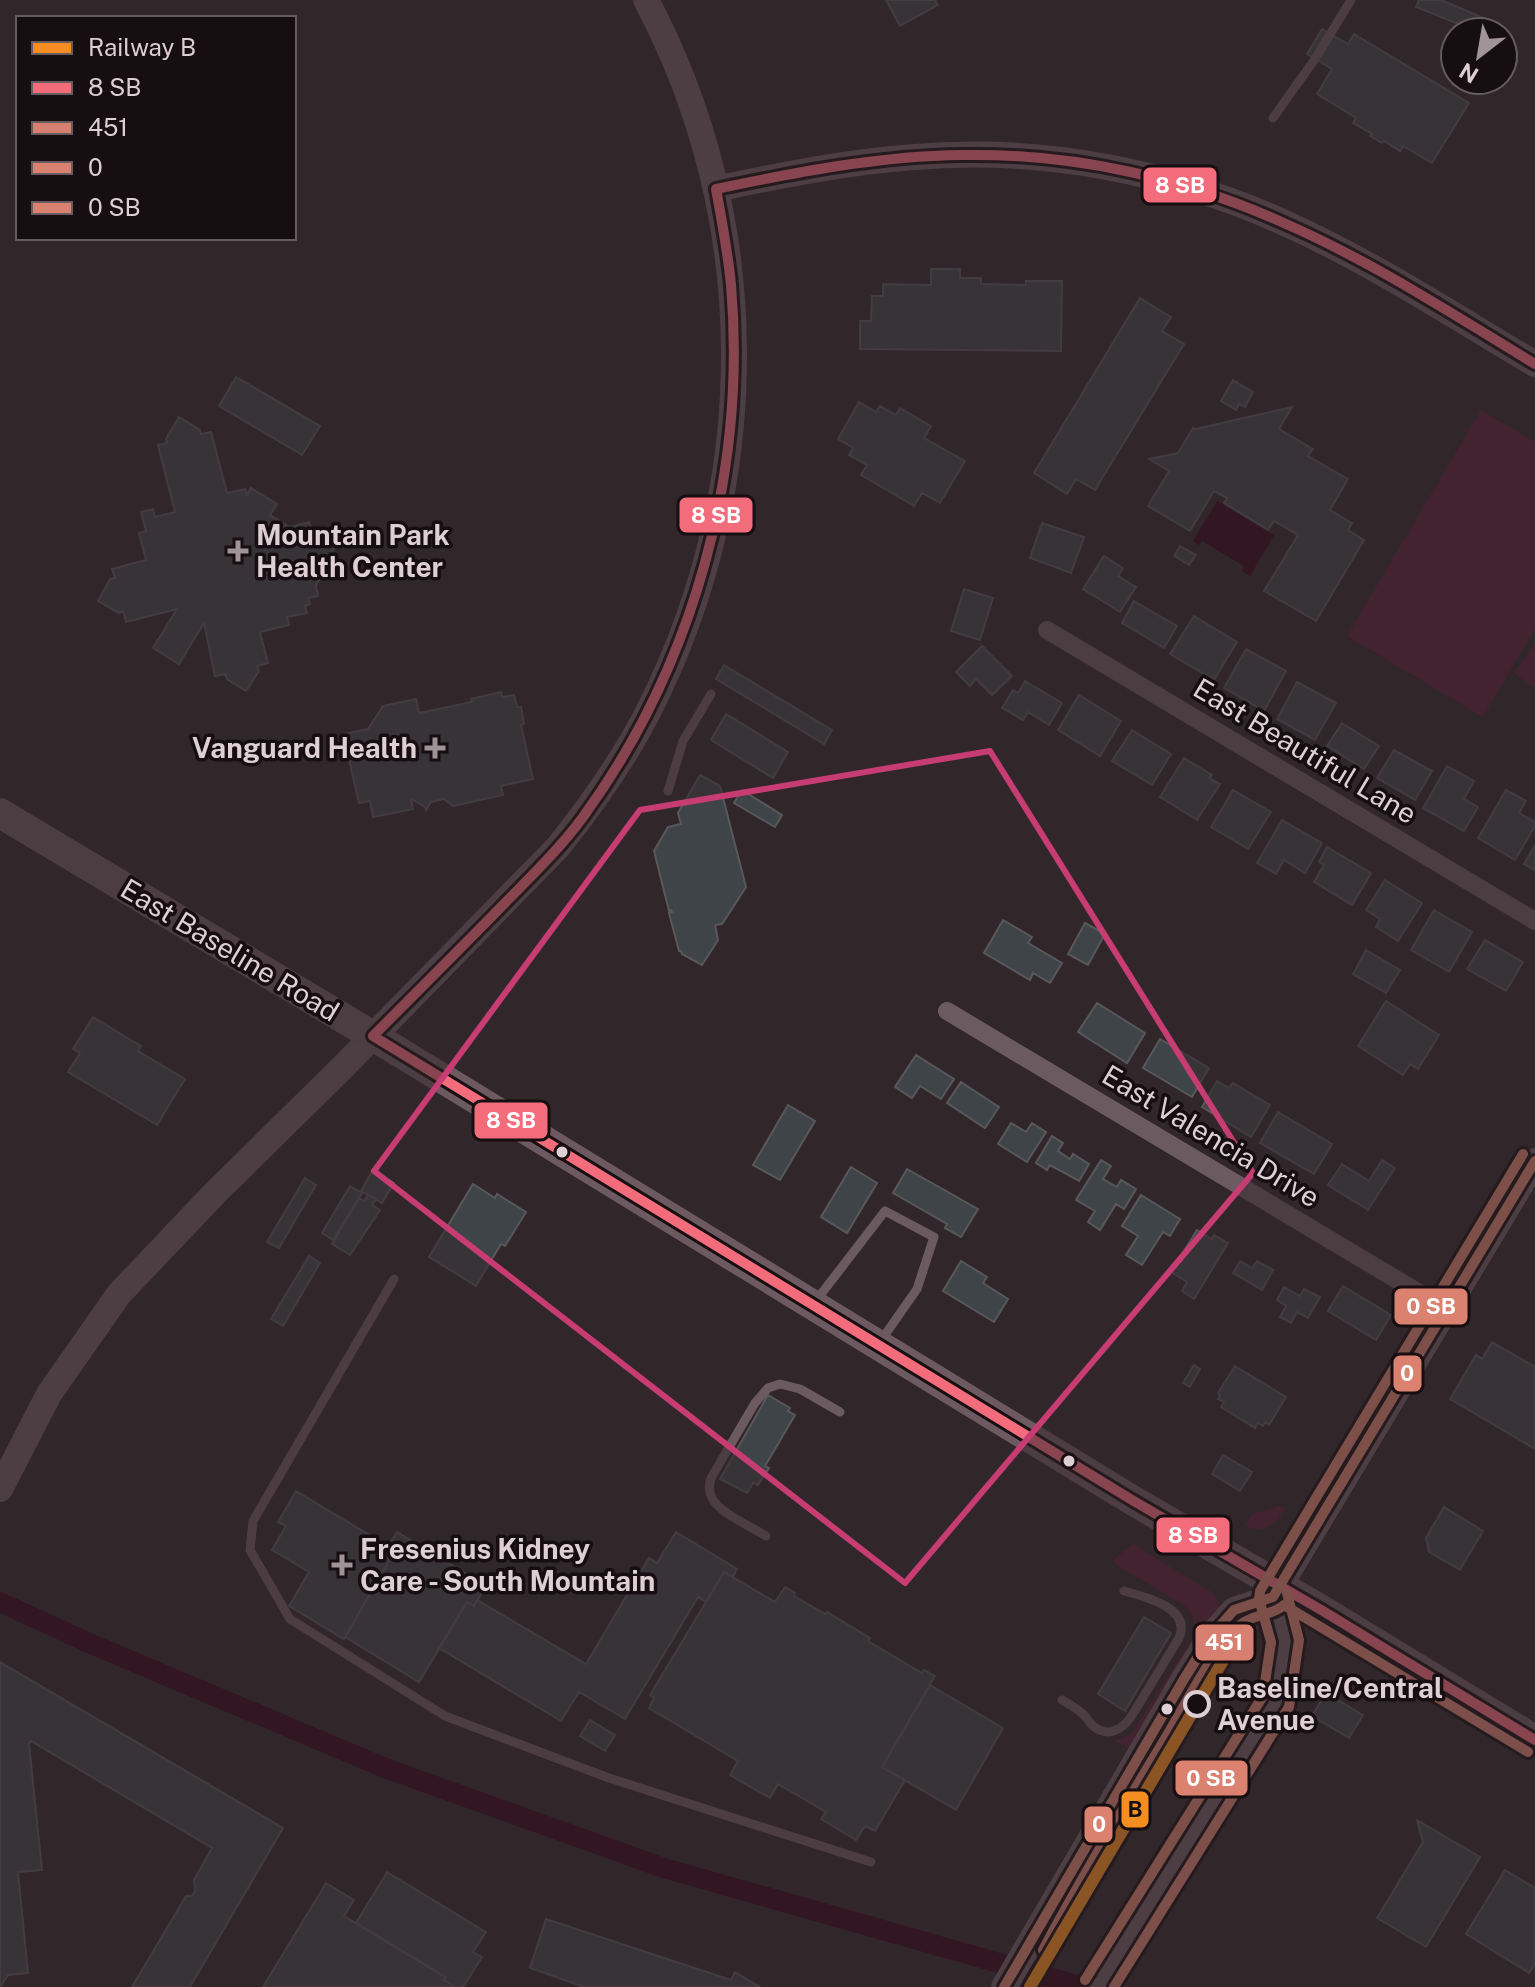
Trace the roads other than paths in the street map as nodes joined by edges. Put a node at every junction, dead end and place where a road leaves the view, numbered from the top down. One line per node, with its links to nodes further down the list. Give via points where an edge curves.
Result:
1 (646, 0): 4 (street, via 691,98)
2 (1351, 0): 3 (lane)
3 (1273, 118)
4 (716, 189): 5 (street, via 831,166 950,155 1128,170 1284,222); 12 (street, via 732,297 731,437 716,525 672,660 636,735 581,819)
5 (1535, 364)
6 (1047, 630): 10 (street, East Beautiful Lane)
7 (711, 694): 8 (lane, via 683,741)
8 (668, 791)
9 (0, 813): 12 (main road, East Baseline Road)
10 (1535, 921)
11 (947, 1011): 17 (street, East Valencia Drive)
12 (373, 1036): 16 (main road, East Baseline Road); 20 (street, via 119,1294 49,1394)
13 (1535, 1161): 14 (street)
14 (1527, 1192): 17 (street)
15 (394, 1279): 26 (lane, via 253,1521 250,1550 290,1619 445,1716 609,1778)
16 (813, 1304): 18 (main road, East Baseline Road); 18 (lane, via 885,1211 934,1237 917,1289)
17 (1446, 1309): 23 (street)
18 (878, 1344): 23 (main road, East Baseline Road)
19 (840, 1412): 21 (lane, via 780,1384 768,1388 755,1403 709,1487 717,1505)
20 (0, 1489)
21 (766, 1536)
22 (1124, 1591): 24 (lane, via 1151,1598 1179,1617 1179,1638 1123,1727 1109,1733 1096,1728)
23 (1276, 1592): 25 (main road, East Baseline Road); 27 (street, via 1285,1641 1276,1701); 28 (street, via 1234,1610 1211,1636)
24 (1062, 1700)
25 (1535, 1740)
26 (871, 1862)
27 (1103, 1977)
28 (1004, 1987)

